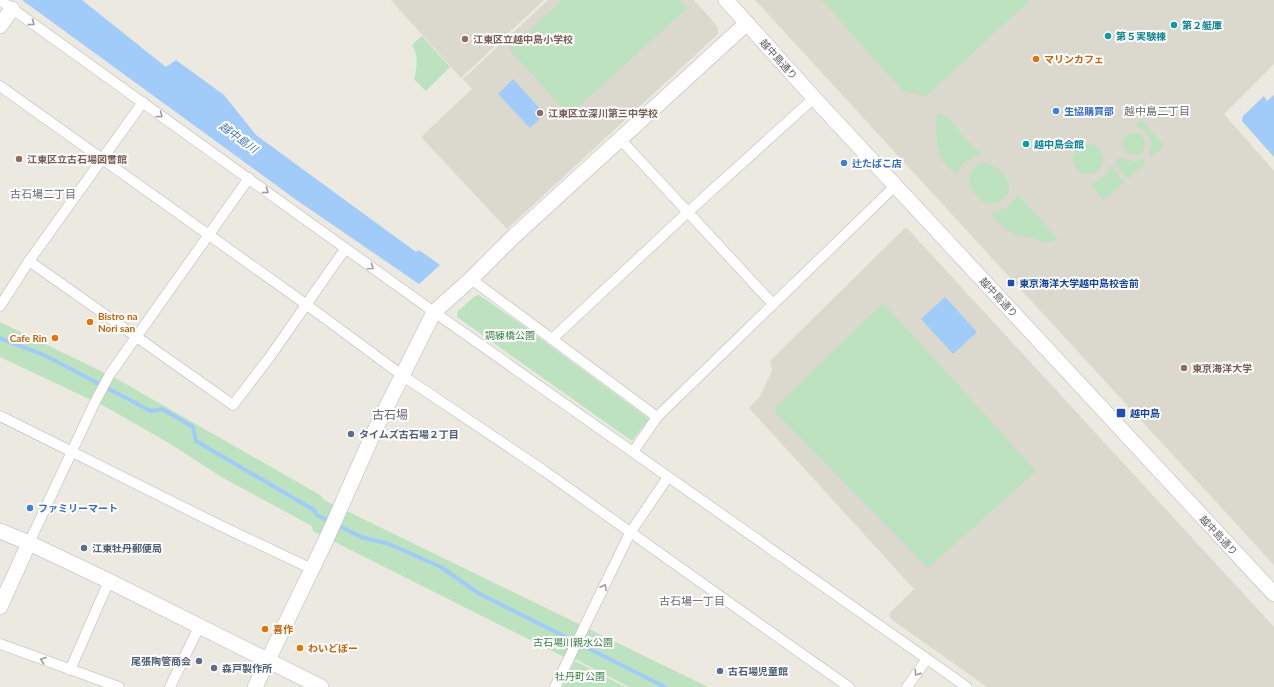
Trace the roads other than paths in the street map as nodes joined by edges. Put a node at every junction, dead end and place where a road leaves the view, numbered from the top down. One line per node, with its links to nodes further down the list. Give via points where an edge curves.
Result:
1 (726, 0): 3 (street, 越中島通り)
2 (6, 4): 4 (street); 7 (street, one-way to 7)
3 (747, 23): 6 (street, 越中島通り); 8 (street)
4 (0, 26)
5 (0, 86): 9 (street)
6 (814, 98): 11 (street, 越中島通り); 12 (street)
7 (143, 102): 9 (street); 10 (street, one-way to 10)
8 (620, 139): 12 (street); 16 (street)
9 (102, 160): 13 (street); 15 (street)
10 (249, 178): 13 (street); 14 (street, one-way to 14)
11 (895, 186): 17 (street); 34 (street, 越中島通り)
12 (688, 212): 17 (street); 22 (street)
13 (208, 235): 18 (street); 21 (street)
14 (345, 249): 18 (street); 20 (street, one-way to 20)
15 (29, 261): 19 (street); 21 (street)
16 (471, 279): 20 (street); 22 (street)
17 (773, 304): 25 (street)
18 (306, 305): 21 (street, via 233,405); 23 (street)
19 (0, 306)
20 (434, 312): 23 (street); 27 (street)
21 (137, 336): 26 (street, via 110,374)
22 (552, 339): 25 (street)
23 (403, 376): 30 (street, via 543,470); 32 (street, via 374,432)
24 (0, 416): 26 (street)
25 (657, 417): 27 (street)
26 (72, 451): 31 (street); 32 (street)
27 (633, 452): 28 (street)
28 (668, 477): 30 (street); 38 (street)
29 (0, 531): 31 (street)
30 (630, 533): 45 (street, one-way to 30); 46 (street)
31 (29, 543): 33 (street); 35 (street)
32 (312, 569): 39 (street)
33 (108, 581): 36 (street); 40 (street)
34 (1274, 594)
35 (0, 607)
36 (199, 627): 39 (street); 42 (street)
37 (0, 644): 40 (street, one-way to 37)
38 (927, 659): 47 (street, one-way to 47); 48 (street)
39 (268, 661): 43 (street); 44 (street)
40 (70, 670): 41 (street)
41 (119, 687)
42 (170, 687)
43 (255, 687)
44 (320, 687)
45 (555, 687)
46 (849, 687)
47 (907, 687)
48 (967, 687)

